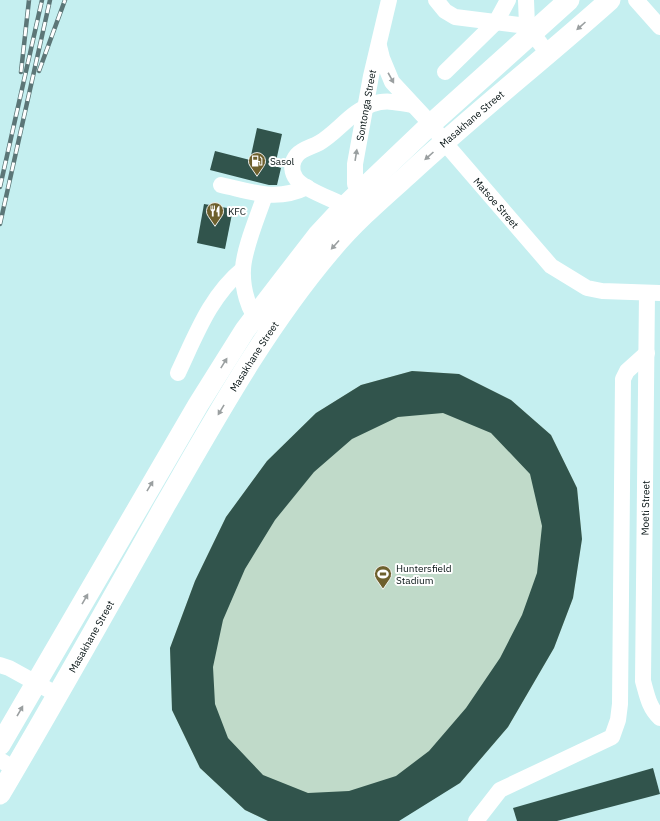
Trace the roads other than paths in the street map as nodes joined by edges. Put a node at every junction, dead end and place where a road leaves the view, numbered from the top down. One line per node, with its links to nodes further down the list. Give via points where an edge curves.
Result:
1 (389, 0): 11 (street, Sontonga Street)
2 (436, 0): 8 (street, via 445,11 455,17)
3 (508, 0): 8 (street)
4 (526, 0): 10 (street)
5 (569, 0): 10 (main road, Masakhane Street)
6 (610, 0): 12 (main road, Masakhane Street, one-way to 12)
7 (636, 0): 9 (street)
8 (496, 22): 10 (street); 13 (street)
9 (660, 27)
10 (529, 29): 12 (street); 16 (main road, Masakhane Street)
11 (379, 46): 14 (street, Matsoe Street, one-way to 14, via 392,82); 15 (street, Sontonga Street)
12 (549, 55): 17 (main road, Masakhane Street)
13 (445, 72)
14 (413, 105): 15 (street, via 388,101); 16 (street, Matsoe Street)
15 (366, 106): 19 (street, via 323,141 298,153 292,165 296,180); 21 (street, Sontonga Street, one-way to 15, via 356,184 355,164)
16 (431, 124): 17 (street, Matsoe Street); 21 (main road, Masakhane Street)
17 (444, 142): 21 (main road, Masakhane Street, one-way to 21); 24 (street, Matsoe Street, via 551,266 587,288)
18 (221, 185): 20 (street)
19 (307, 187): 20 (street, via 290,194); 22 (street)
20 (265, 195): 23 (street)
21 (367, 199): 22 (main road, Masakhane Street); 25 (main road, Masakhane Street, one-way to 25, via 331,250)
22 (345, 206): 25 (main road, Masakhane Street, via 318,235)
23 (243, 269): 25 (street, via 248,300); 27 (street, via 231,279 212,303)
24 (654, 293): 26 (street, Moeti Street)
25 (262, 324): 29 (main road, Masakhane Street, one-way to 25, via 198,405); 30 (main road, Masakhane Street, one-way to 30, via 189,463)
26 (647, 353): 31 (street, Moeti Street, via 643,681 648,699); 35 (street, via 622,379 620,704 612,737 500,790)
27 (178, 373)
28 (0, 665): 29 (street)
29 (36, 683): 30 (street); 32 (main road, Masakhane Street, one-way to 29)
30 (58, 695): 33 (main road, Masakhane Street)
31 (660, 718)
32 (0, 745)
33 (7, 765): 34 (main road, Masakhane Street)
34 (0, 794)
35 (476, 821)

